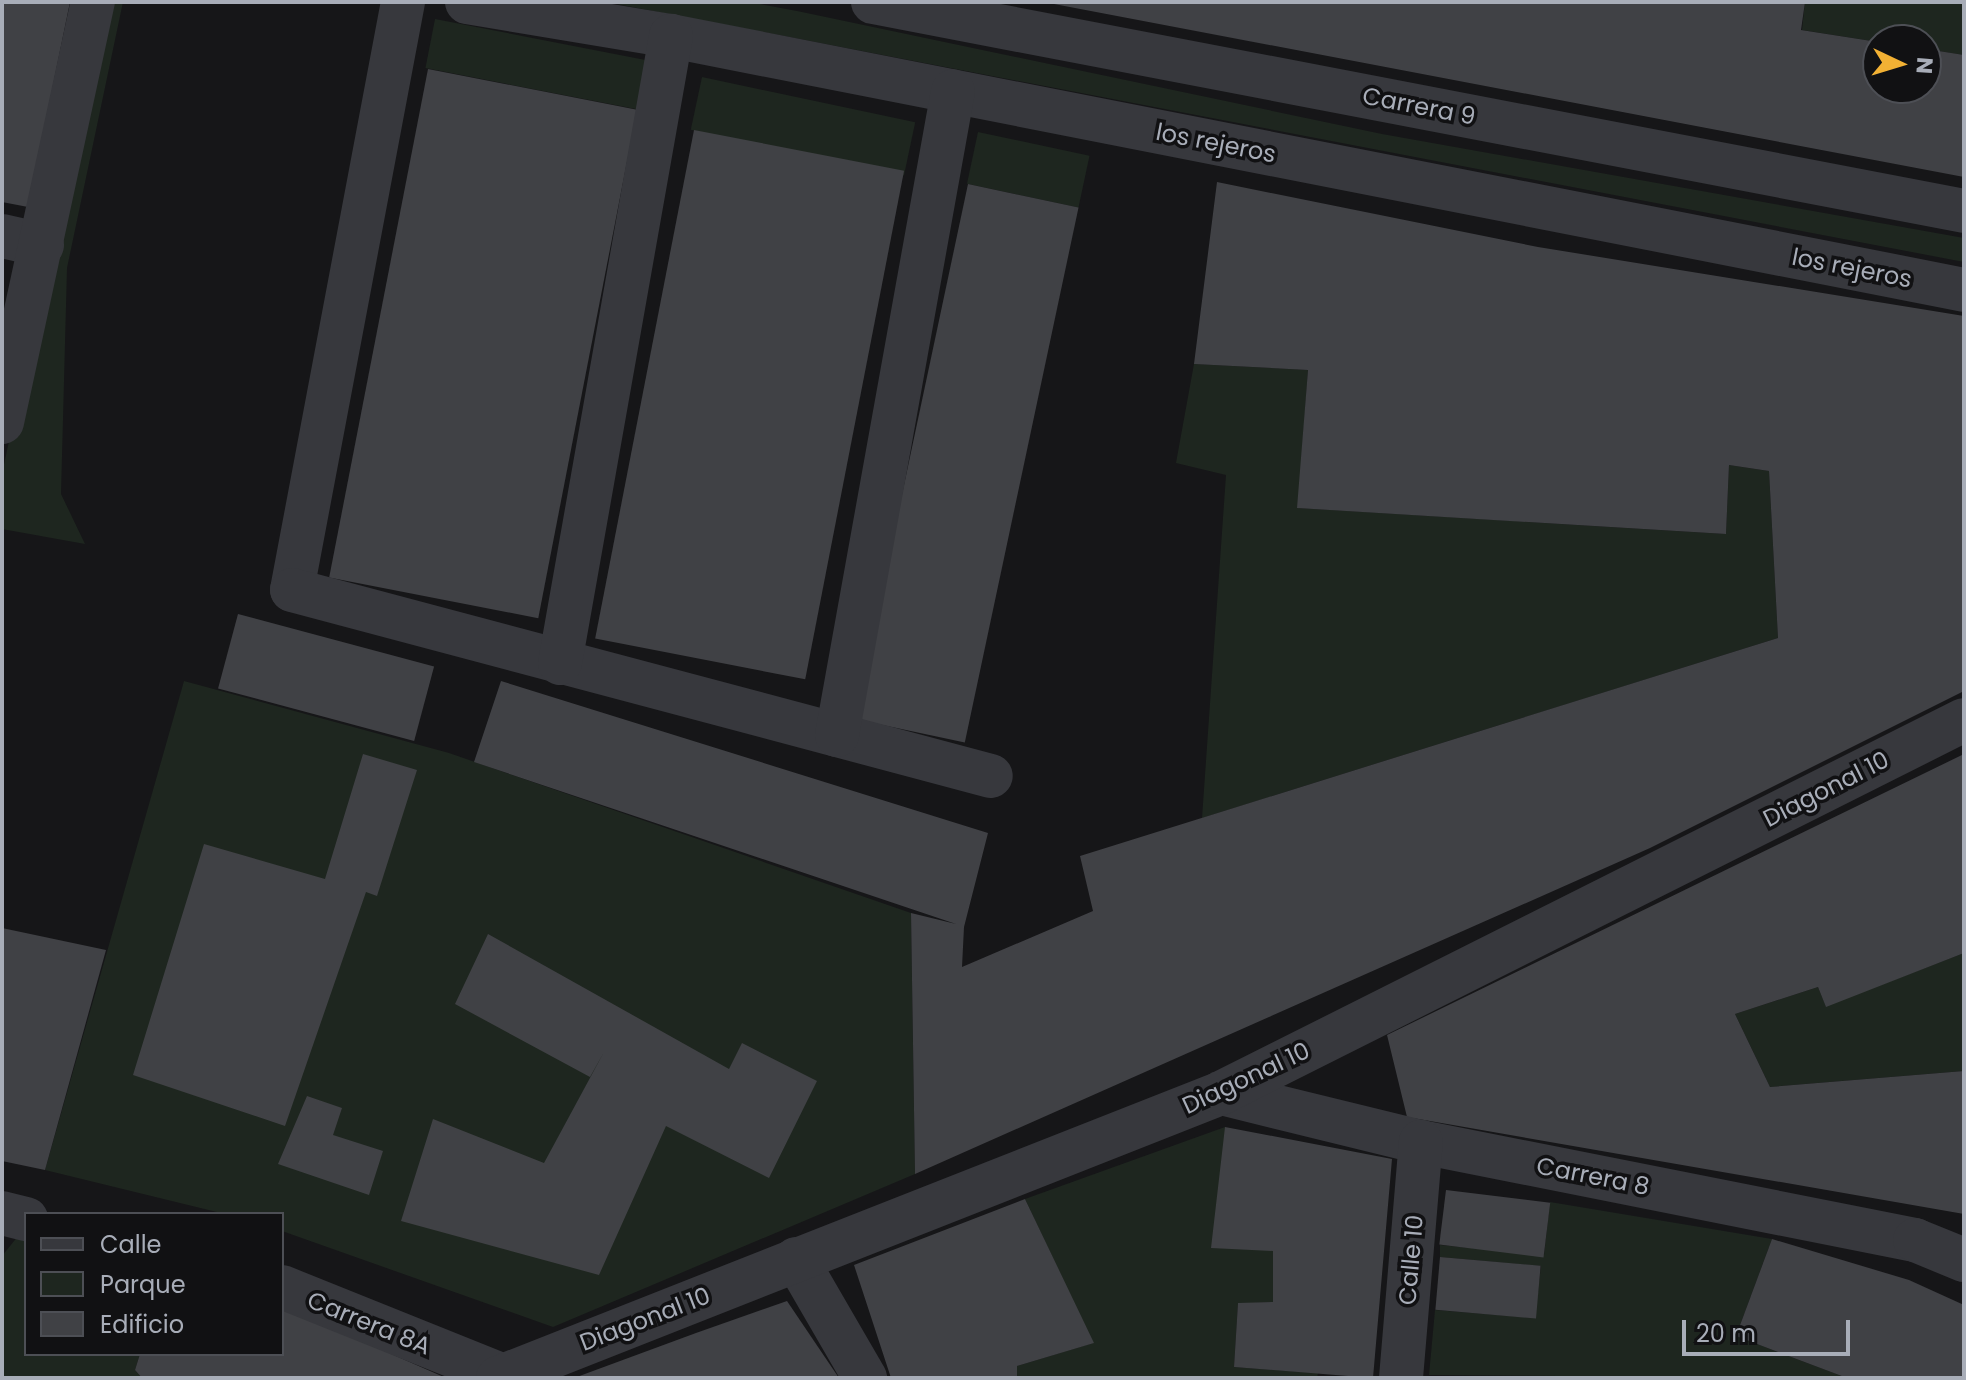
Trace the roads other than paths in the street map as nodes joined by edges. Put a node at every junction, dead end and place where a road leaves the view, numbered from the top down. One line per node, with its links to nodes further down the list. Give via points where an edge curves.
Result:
1 (93, 2): 8 (street)
2 (403, 2): 11 (street, via 292,590)
3 (467, 2): 5 (street, los rejeros)
4 (873, 2): 7 (street, Carrera 9)
5 (671, 36): 6 (street, los rejeros); 11 (street)
6 (953, 91): 9 (street, los rejeros); 13 (street)
7 (1964, 211)
8 (22, 241): 10 (street)
9 (1964, 290)
10 (2, 422)
11 (560, 663): 13 (street)
12 (1964, 720): 15 (street, Diagonal 10)
13 (837, 735): 14 (street)
14 (991, 776)
15 (1221, 1093): 16 (street, Carrera 8); 19 (street, Diagonal 10)
16 (1421, 1142): 20 (street, Carrera 8, via 1915,1240); 24 (street, Calle 10)
17 (2, 1213): 18 (street)
18 (24, 1218)
19 (796, 1259): 22 (street, Diagonal 10); 23 (street)
20 (1964, 1260)
21 (284, 1288): 22 (street, Carrera 8A)
22 (500, 1377)
23 (865, 1378)
24 (1401, 1378)

